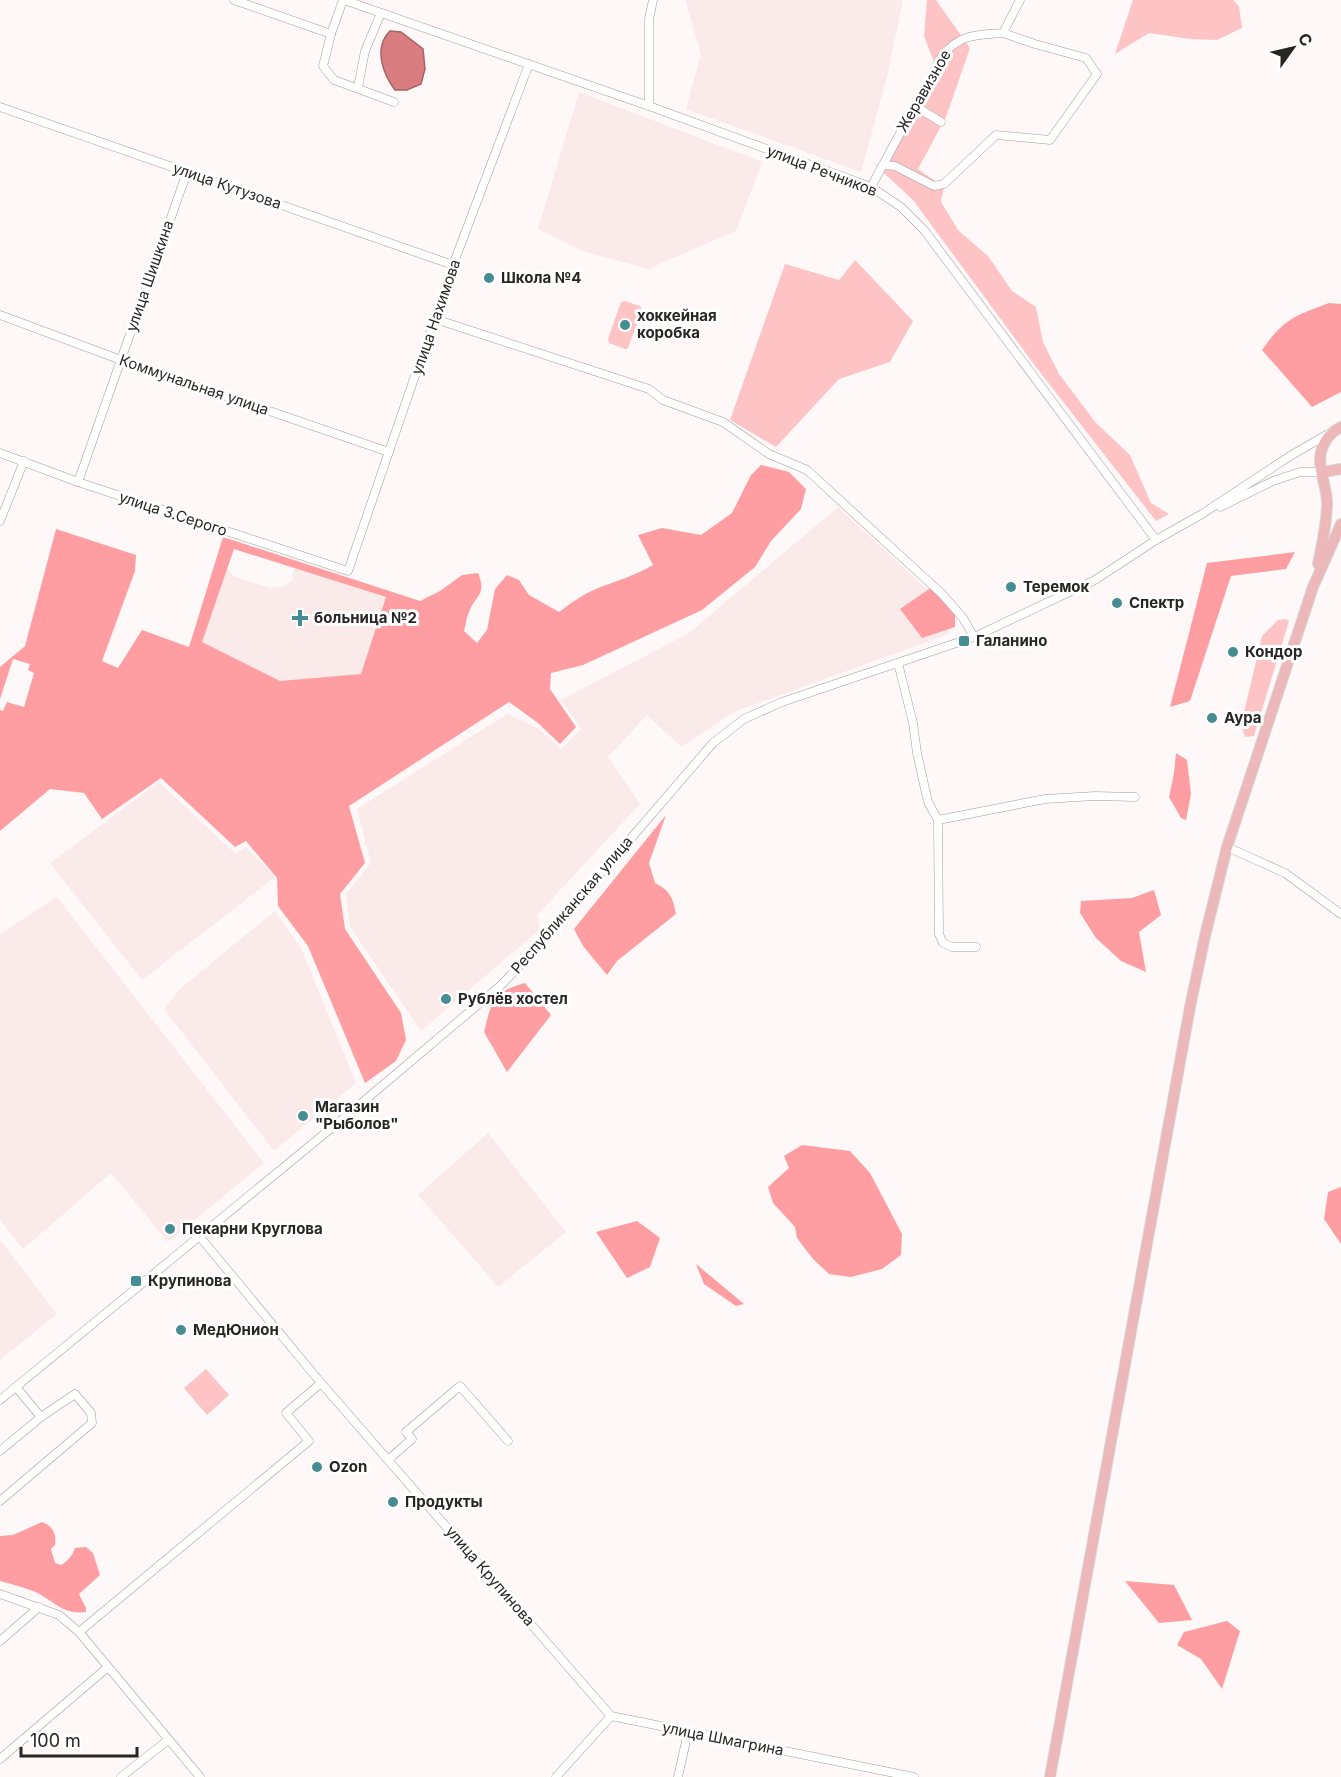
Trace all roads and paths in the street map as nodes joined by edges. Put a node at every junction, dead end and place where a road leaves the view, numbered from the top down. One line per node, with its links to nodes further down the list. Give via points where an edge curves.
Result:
1 (234, 0): 7 (street)
2 (344, 0): 5 (street, улица Речников); 7 (street)
3 (653, 0): 11 (street, via 649,19)
4 (1020, 0): 6 (street)
5 (381, 14): 8 (street, улица Речников); 9 (street, via 365,51)
6 (1003, 33): 12 (street, Жеравизное, via 975,35 952,43); 15 (street, via 1086,58 1097,74 1050,140 996,135 944,184 934,186 895,166)
7 (331, 34): 9 (street, via 324,66 334,80)
8 (529, 64): 11 (street, улица Речников); 18 (street, улица Нахимова)
9 (358, 87): 10 (street)
10 (394, 102)
11 (649, 106): 17 (street, улица Речников)
12 (915, 106): 14 (street); 15 (street, Жеравизное)
13 (0, 107): 16 (street, улица Кутузова)
14 (941, 122)
15 (884, 165): 17 (street, Жеравизное)
16 (187, 172): 18 (street, улица Кутузова); 21 (street, улица Шишкина)
17 (871, 188): 35 (street, улица Речников, via 901,207 924,230)
18 (453, 265): 20 (street, улица Нахимова)
19 (0, 315): 21 (street, Коммунальная улица)
20 (435, 320): 23 (street, улица Нахимова); 38 (street, via 649,389 663,400 723,422 769,454 807,470 942,594)
21 (121, 360): 23 (street, Коммунальная улица); 29 (street, улица Шишкина)
22 (1338, 431): 28 (main road, via 1321,452); 31 (street, via 1290,456)
23 (389, 452): 36 (street, улица Нахимова)
24 (0, 453): 25 (street, улица З.Серого)
25 (24, 461): 29 (street, улица З.Серого); 33 (street)
26 (1341, 469): 28 (main road)
27 (1310, 472): 28 (street); 30 (street); 31 (street, via 1273,481)
28 (1323, 472): 30 (main road)
29 (78, 482): 36 (street, улица З.Серого)
30 (1326, 487): 37 (main road, via 1326,524)
31 (1202, 514): 35 (street, Республиканская улица)
32 (1341, 516): 34 (main road)
33 (0, 520)
34 (1339, 528): 37 (main road)
35 (1156, 540): 38 (street, Республиканская улица, via 1095,580)
36 (348, 571)
37 (1313, 587): 42 (main road)
38 (974, 637): 39 (street, Республиканская улица)
39 (898, 663): 41 (street, via 928,802); 45 (street, Республиканская улица, via 782,702 744,719 713,743 500,987)
40 (1135, 797): 41 (street, via 1045,799)
41 (938, 820): 44 (street, via 939,934 943,944)
42 (1227, 847): 43 (street, via 1285,873); 68 (main road, via 1190,1007)
43 (1341, 914)
44 (976, 947)
45 (200, 1237): 46 (street, улица Крупинова); 47 (street, Республиканская улица)
46 (321, 1383): 52 (street, улица Крупинова); 56 (street, via 286,1413 309,1442)
47 (16, 1387): 48 (street, Республиканская улица); 49 (street)
48 (0, 1400)
49 (41, 1417): 51 (street); 53 (street, via 75,1394 91,1413 92,1424)
50 (508, 1441): 52 (street, via 460,1386 406,1432 412,1439)
51 (0, 1451)
52 (388, 1460): 59 (street, улица Крупинова)
53 (0, 1501)
54 (0, 1594): 55 (street)
55 (39, 1607): 56 (street, via 59,1615); 57 (street)
56 (79, 1632): 58 (street)
57 (0, 1641)
58 (108, 1667): 61 (street); 62 (street)
59 (611, 1716): 60 (street, улица Шмагрина); 65 (street)
60 (688, 1732): 66 (street); 67 (street, улица Шмагрина)
61 (168, 1740): 63 (street); 64 (street)
62 (0, 1759)
63 (122, 1777)
64 (200, 1777)
65 (556, 1777)
66 (678, 1777)
67 (914, 1777)
68 (1050, 1777)

